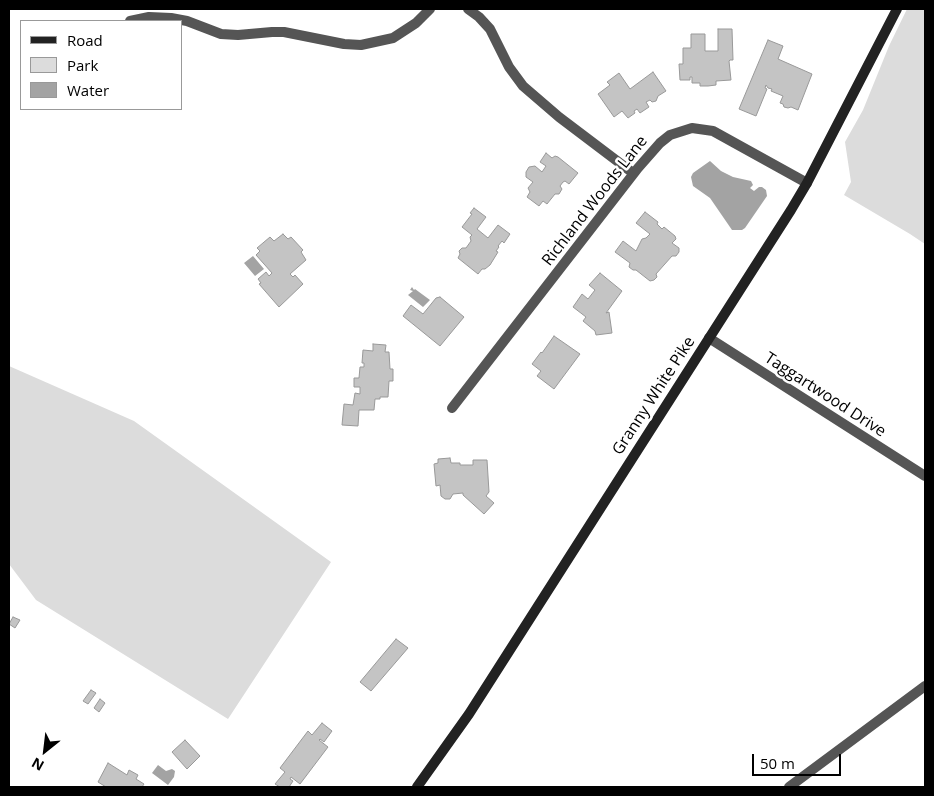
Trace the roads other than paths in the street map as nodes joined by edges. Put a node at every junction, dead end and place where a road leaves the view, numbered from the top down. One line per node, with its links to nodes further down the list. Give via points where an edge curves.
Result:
1 (430, 9): 4 (street, via 398,35 361,45 284,32 221,34)
2 (468, 9): 6 (street, via 490,29 509,67 523,86)
3 (897, 9): 7 (main road, Granny White Pike)
4 (166, 13): 5 (street)
5 (134, 17)
6 (633, 173): 7 (street, Richland Woods Lane, via 664,138 680,130 697,128 721,134); 9 (street, Richland Woods Lane)
7 (807, 183): 8 (main road, Granny White Pike)
8 (709, 338): 10 (street, Taggartwood Drive); 12 (main road, Granny White Pike, via 468,714)
9 (452, 408)
10 (925, 476)
11 (925, 686): 13 (street)
12 (417, 787)
13 (789, 787)

